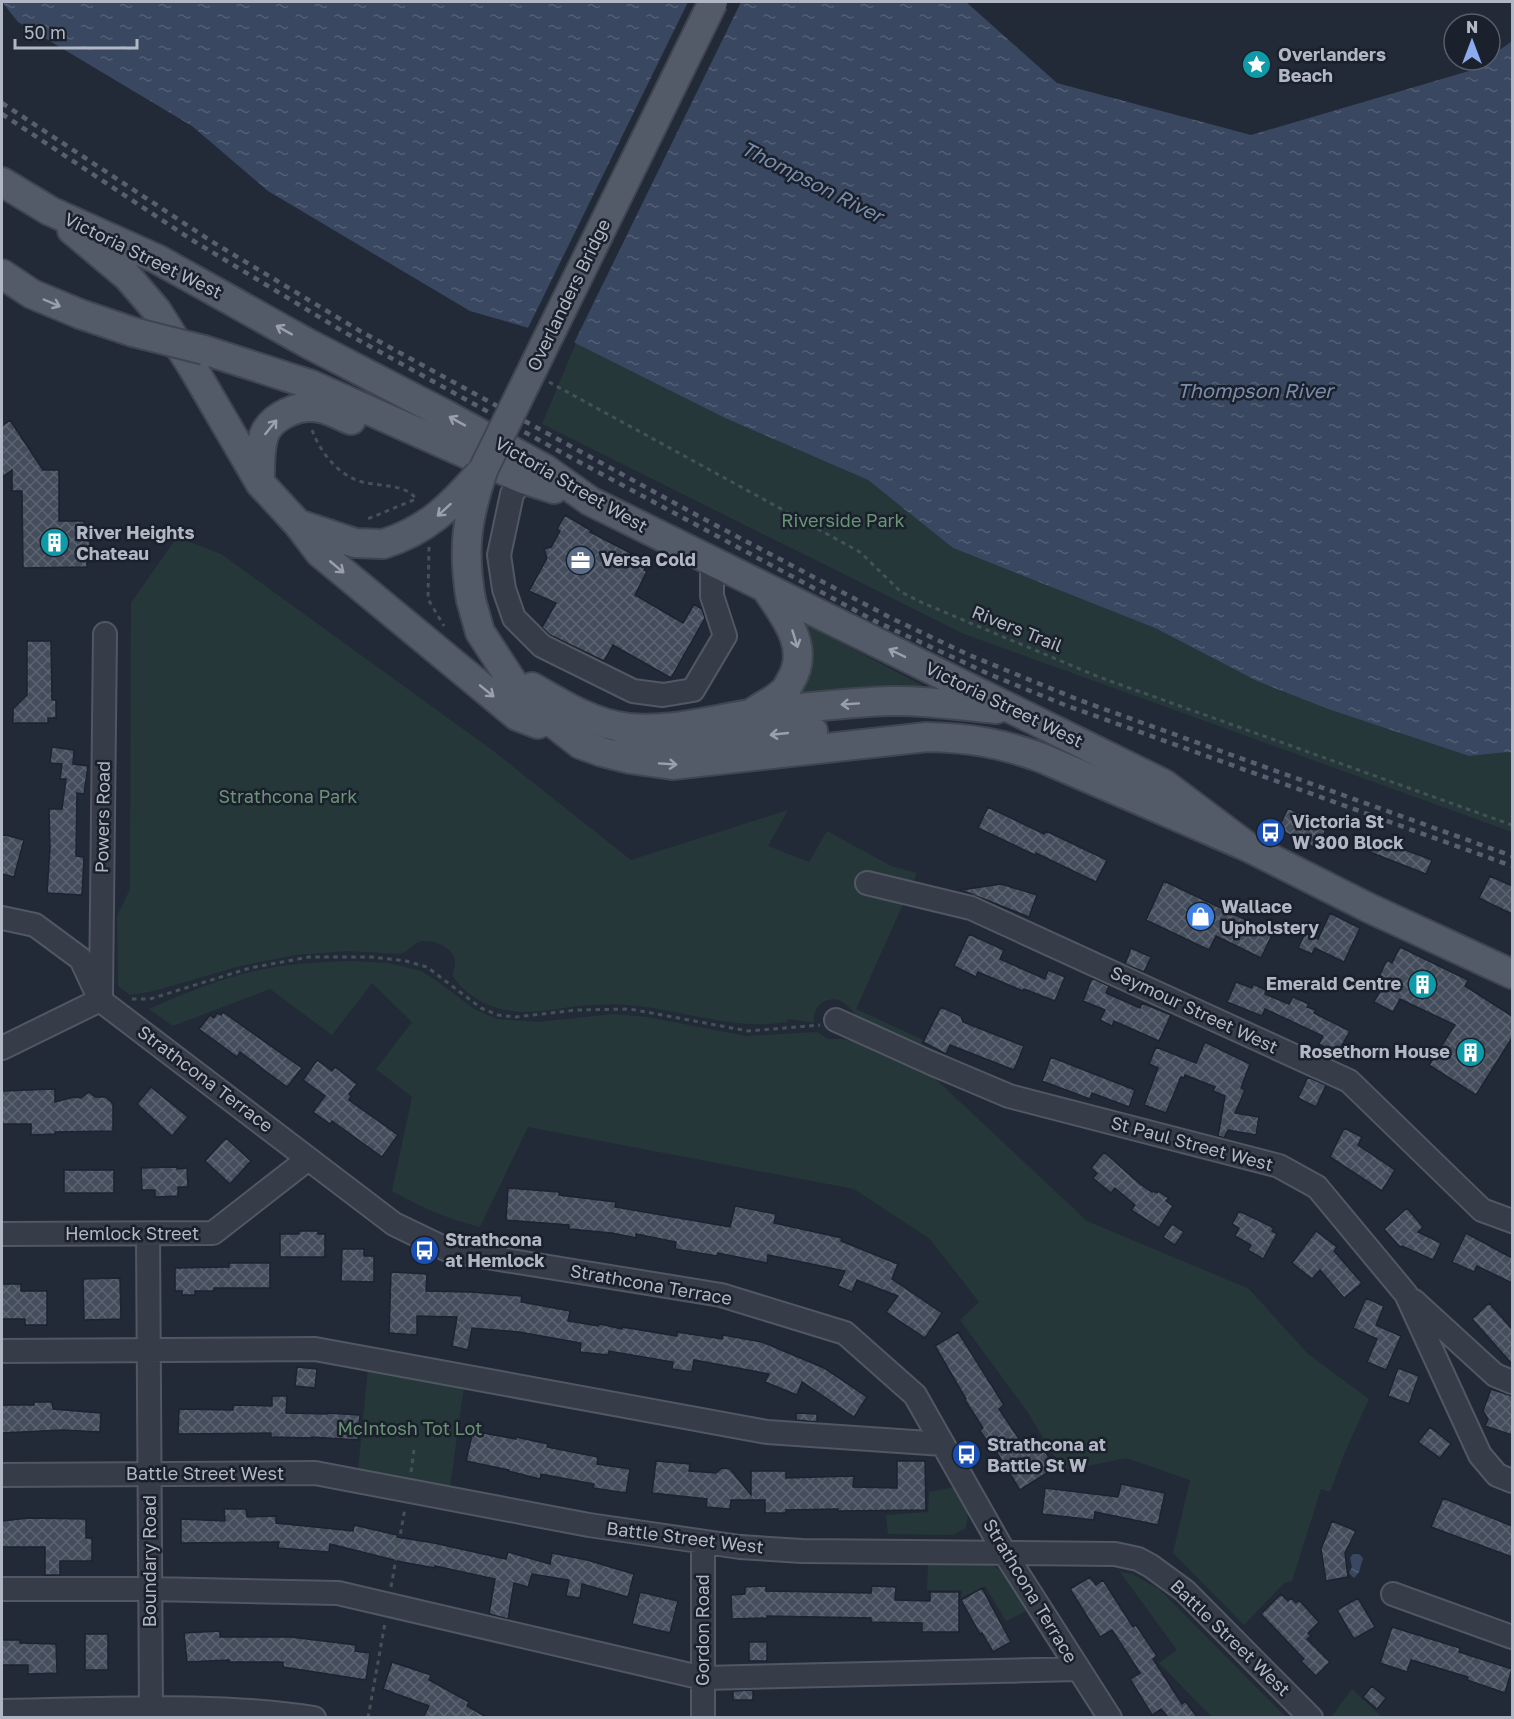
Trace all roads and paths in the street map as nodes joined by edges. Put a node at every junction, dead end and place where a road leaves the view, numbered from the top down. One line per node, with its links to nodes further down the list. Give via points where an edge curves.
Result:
1 (713, 2): 8 (main road, Overlanders Bridge, bridge)
2 (2, 182): 3 (main road, Victoria Street West)
3 (50, 211): 9 (main road, Victoria Street West, one-way to 3, via 157,259); 10 (main road, Victoria Street West, via 128,277 157,311)
4 (2, 274): 7 (main road, one-way to 7, bridge, via 32,294 80,314 312,385)
5 (549, 382): 23 (path, Rivers Trail, via 860,552 901,591 925,604 1099,677)
6 (304, 407): 7 (main road, via 321,408 380,431); 10 (main road, one-way to 6, via 265,434 289,411); 12 (path, via 318,444 342,472 366,483 409,491 416,499 362,521)
7 (440, 442): 9 (main road)
8 (484, 468): 12 (main road, one-way to 12, bridge, via 425,526 404,537); 16 (main road, Overlanders Bridge, bridge, via 468,522 466,568)
9 (534, 474): 14 (main road, Victoria Street West); 14 (street, via 512,494 499,555 504,589 514,618 542,646 633,692 663,695 693,690 725,636 712,596)
10 (260, 483): 11 (main road, Victoria Street West)
11 (298, 524): 12 (main road, via 355,543); 22 (main road, Victoria Street West, one-way to 22, via 320,553 517,716)
12 (374, 535)
13 (429, 545): 17 (path)
14 (712, 562): 15 (main road, Victoria Street West)
15 (766, 589): 20 (main road, Victoria Street West, one-way to 15); 21 (main road, one-way to 21, via 788,620 799,658 796,672 783,693)
16 (471, 600): 19 (main road, Victoria Street West, via 480,632)
17 (429, 603)
18 (105, 634): 29 (street, Powers Road)
19 (510, 672): 21 (main road, via 568,708 628,728 663,728); 22 (main road, Victoria Street West, via 525,701); 24 (main road, one-way to 19, via 1046,742 1004,732 965,724 916,722 668,744 628,742 595,733 564,717)
20 (1013, 710): 21 (main road, one-way to 21, via 894,701); 24 (main road, Victoria Street West, via 1164,784)
21 (748, 715)
22 (580, 744): 25 (main road, Victoria Street West, one-way to 25, via 630,759 672,765 882,741 964,738 1042,758)
23 (1512, 825)
24 (1224, 830): 25 (main road, Victoria Street West)
25 (1248, 847): 28 (main road, Victoria Street West)
26 (867, 883): 33 (street, Seymour Street West, via 971,908 1349,1081 1482,1210)
27 (2, 918): 29 (street, via 35,926 81,959)
28 (1512, 974)
29 (100, 1000): 30 (path, via 150,999 250,968 309,957 372,957 428,968 481,1008 498,1015 630,1009 748,1031 815,1027); 31 (street); 32 (street, Strathcona Terrace)
30 (836, 1020): 36 (street, St Paul Street West, via 1009,1096 1279,1166 1317,1187)
31 (2, 1048)
32 (308, 1159): 35 (street, Hemlock Street, via 213,1233); 40 (street, Strathcona Terrace, via 394,1224 450,1251 721,1295 845,1333 915,1395)
33 (1512, 1221)
34 (2, 1234): 35 (street, Hemlock Street)
35 (148, 1234): 38 (street, Boundary Road)
36 (1406, 1294): 39 (street, via 1495,1375); 42 (street, St Paul Street West)
37 (2, 1351): 38 (street)
38 (149, 1351): 40 (street, via 315,1348 767,1432); 44 (street, Boundary Road)
39 (1512, 1383)
40 (943, 1444): 50 (street, Strathcona Terrace)
41 (414, 1450): 46 (path)
42 (1480, 1455): 43 (street); 47 (street, St Paul Street West, via 1497,1475)
43 (1512, 1466)
44 (150, 1474): 45 (street, Battle Street West); 49 (street, Battle Street West, via 315,1473 589,1525); 52 (street, Boundary Road)
45 (2, 1475)
46 (410, 1476)
47 (1512, 1481)
48 (405, 1506): 54 (path)
49 (703, 1542): 50 (street, Battle Street West, via 802,1551); 57 (street, Gordon Road)
50 (1004, 1552): 56 (street, Strathcona Terrace); 64 (street, Battle Street West, via 1115,1554 1150,1566 1185,1591)
51 (2, 1589): 52 (street)
52 (151, 1589): 54 (street, via 338,1593); 58 (street, Boundary Road)
53 (1393, 1594): 55 (street)
54 (388, 1604): 57 (street); 61 (path)
55 (1512, 1636)
56 (1078, 1670): 57 (street); 63 (street, Strathcona Terrace)
57 (703, 1678): 62 (street, Gordon Road)
58 (151, 1709): 59 (street); 60 (street, via 231,1710)
59 (2, 1711)
60 (314, 1718)
61 (369, 1718)
62 (703, 1718)
63 (1110, 1718)
64 (1311, 1718)

